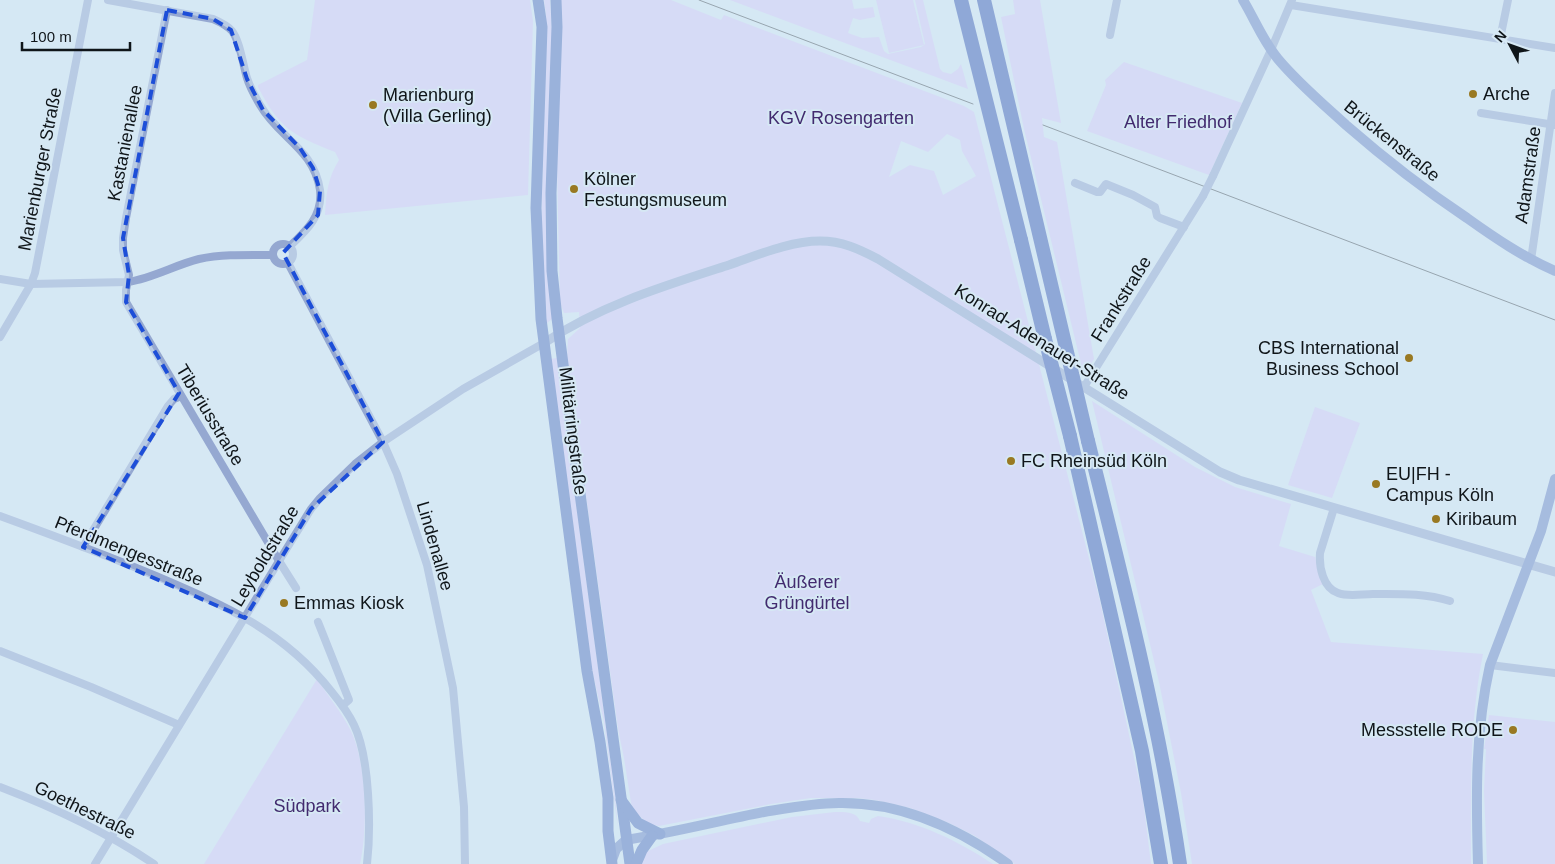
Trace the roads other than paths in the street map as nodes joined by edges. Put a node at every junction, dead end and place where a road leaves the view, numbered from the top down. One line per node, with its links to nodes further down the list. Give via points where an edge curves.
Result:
1 (88, 0): 28 (street, Marienburger Straße)
2 (108, 0): 11 (street)
3 (538, 0): 31 (main road, Militärringstraße, via 542,27 536,217)
4 (556, 0): 29 (main road, Militärringstraße, via 551,232)
5 (961, 0): 65 (highway, bridge, via 1070,436 1142,751)
6 (984, 0): 66 (highway, bridge, via 1146,677)
7 (1117, 0): 12 (street)
8 (1243, 0): 15 (main road, Brückenstraße)
9 (1508, 0): 13 (street)
10 (1291, 3): 13 (street); 15 (street, Frankstraße)
11 (166, 10): 21 (street, via 213,19 232,30 247,79 263,110 283,135 300,148 313,168 320,191 318,215); 27 (street, Kastanienallee, via 123,238)
12 (1110, 35)
13 (1500, 39): 14 (street)
14 (1555, 48)
15 (1271, 50): 20 (street, Frankstraße, bridge, via 1213,176); 23 (main road, Brückenstraße, via 1322,104 1399,170)
16 (1555, 93): 18 (street, Adamstraße)
17 (1481, 113): 18 (street)
18 (1553, 125): 23 (street, Adamstraße)
19 (1074, 183): 20 (street, via 1097,192 1106,184 1134,195 1155,207 1160,218)
20 (1184, 227): 32 (street, Frankstraße)
21 (289, 247): 22 (street, via 278,246); 24 (street, via 293,254)
22 (273, 255): 24 (street, via 278,263); 27 (street, via 198,260)
23 (1531, 260): 25 (main road, Brückenstraße)
24 (288, 263): 34 (street, Lindenallee)
25 (1555, 271)
26 (0, 279): 28 (street)
27 (128, 282): 28 (street); 33 (street, Tiberiusstraße, via 126,302)
28 (31, 284): 30 (street, Marienburger Straße)
29 (559, 333): 31 (street, Konrad-Adenauer-Straße); 32 (street, Konrad-Adenauer-Straße, via 591,315 704,273 797,244 832,241 878,259); 53 (main road, Militärringstraße)
30 (0, 336)
31 (544, 343): 34 (street, Leyboldstraße, via 463,389); 52 (main road, Militärringstraße, via 587,670)
32 (1084, 388): 36 (street, Konrad-Adenauer-Straße, via 1220,472)
33 (181, 396): 38 (street, via 168,406); 39 (street, Tiberiusstraße)
34 (383, 442): 39 (street, Leyboldstraße, via 320,498); 61 (street, Lindenallee, via 427,566 453,688 464,807)
35 (1555, 479): 40 (main road)
36 (1334, 508): 40 (street, Konrad-Adenauer-Straße); 43 (street, via 1320,553 1324,577 1332,590 1346,594 1418,594)
37 (0, 516): 38 (street, Pferdmengesstraße)
38 (83, 547): 44 (street, Pferdmengesstraße, via 189,590)
39 (279, 561): 42 (street, Tiberiusstraße); 44 (street, Leyboldstraße)
40 (1528, 564): 41 (street, Konrad-Adenauer-Straße); 47 (main road)
41 (1555, 572)
42 (296, 588)
43 (1450, 601)
44 (245, 618): 49 (street, Pferdmengesstraße, via 298,653); 50 (street, Leyboldstraße)
45 (318, 622): 49 (street, via 349,700)
46 (0, 651): 50 (street)
47 (1490, 665): 48 (street); 67 (main road, via 1479,741)
48 (1555, 673)
49 (343, 705): 60 (street, Pferdmengesstraße, via 355,726 363,758 370,838)
50 (179, 725): 55 (street, Leyboldstraße)
51 (0, 787): 55 (street, Goethestraße, via 87,823)
52 (608, 798): 56 (main road, via 616,831); 57 (main road, Militärringstraße)
53 (620, 798): 54 (main road, via 638,823); 56 (main road, Militärringstraße)
54 (656, 835): 56 (main road); 63 (main road, via 642,850); 64 (main road, via 787,808 855,803 926,818 972,840)
55 (111, 837): 58 (street, Leyboldstraße); 59 (street, Goethestraße)
56 (626, 840): 57 (main road, via 614,852); 62 (main road, Militärringstraße)
57 (612, 862)
58 (95, 864)
59 (154, 864)
60 (367, 864)
61 (464, 864)
62 (630, 864)
63 (636, 864)
64 (1008, 864)
65 (1161, 864)
66 (1180, 864)
67 (1478, 864)

